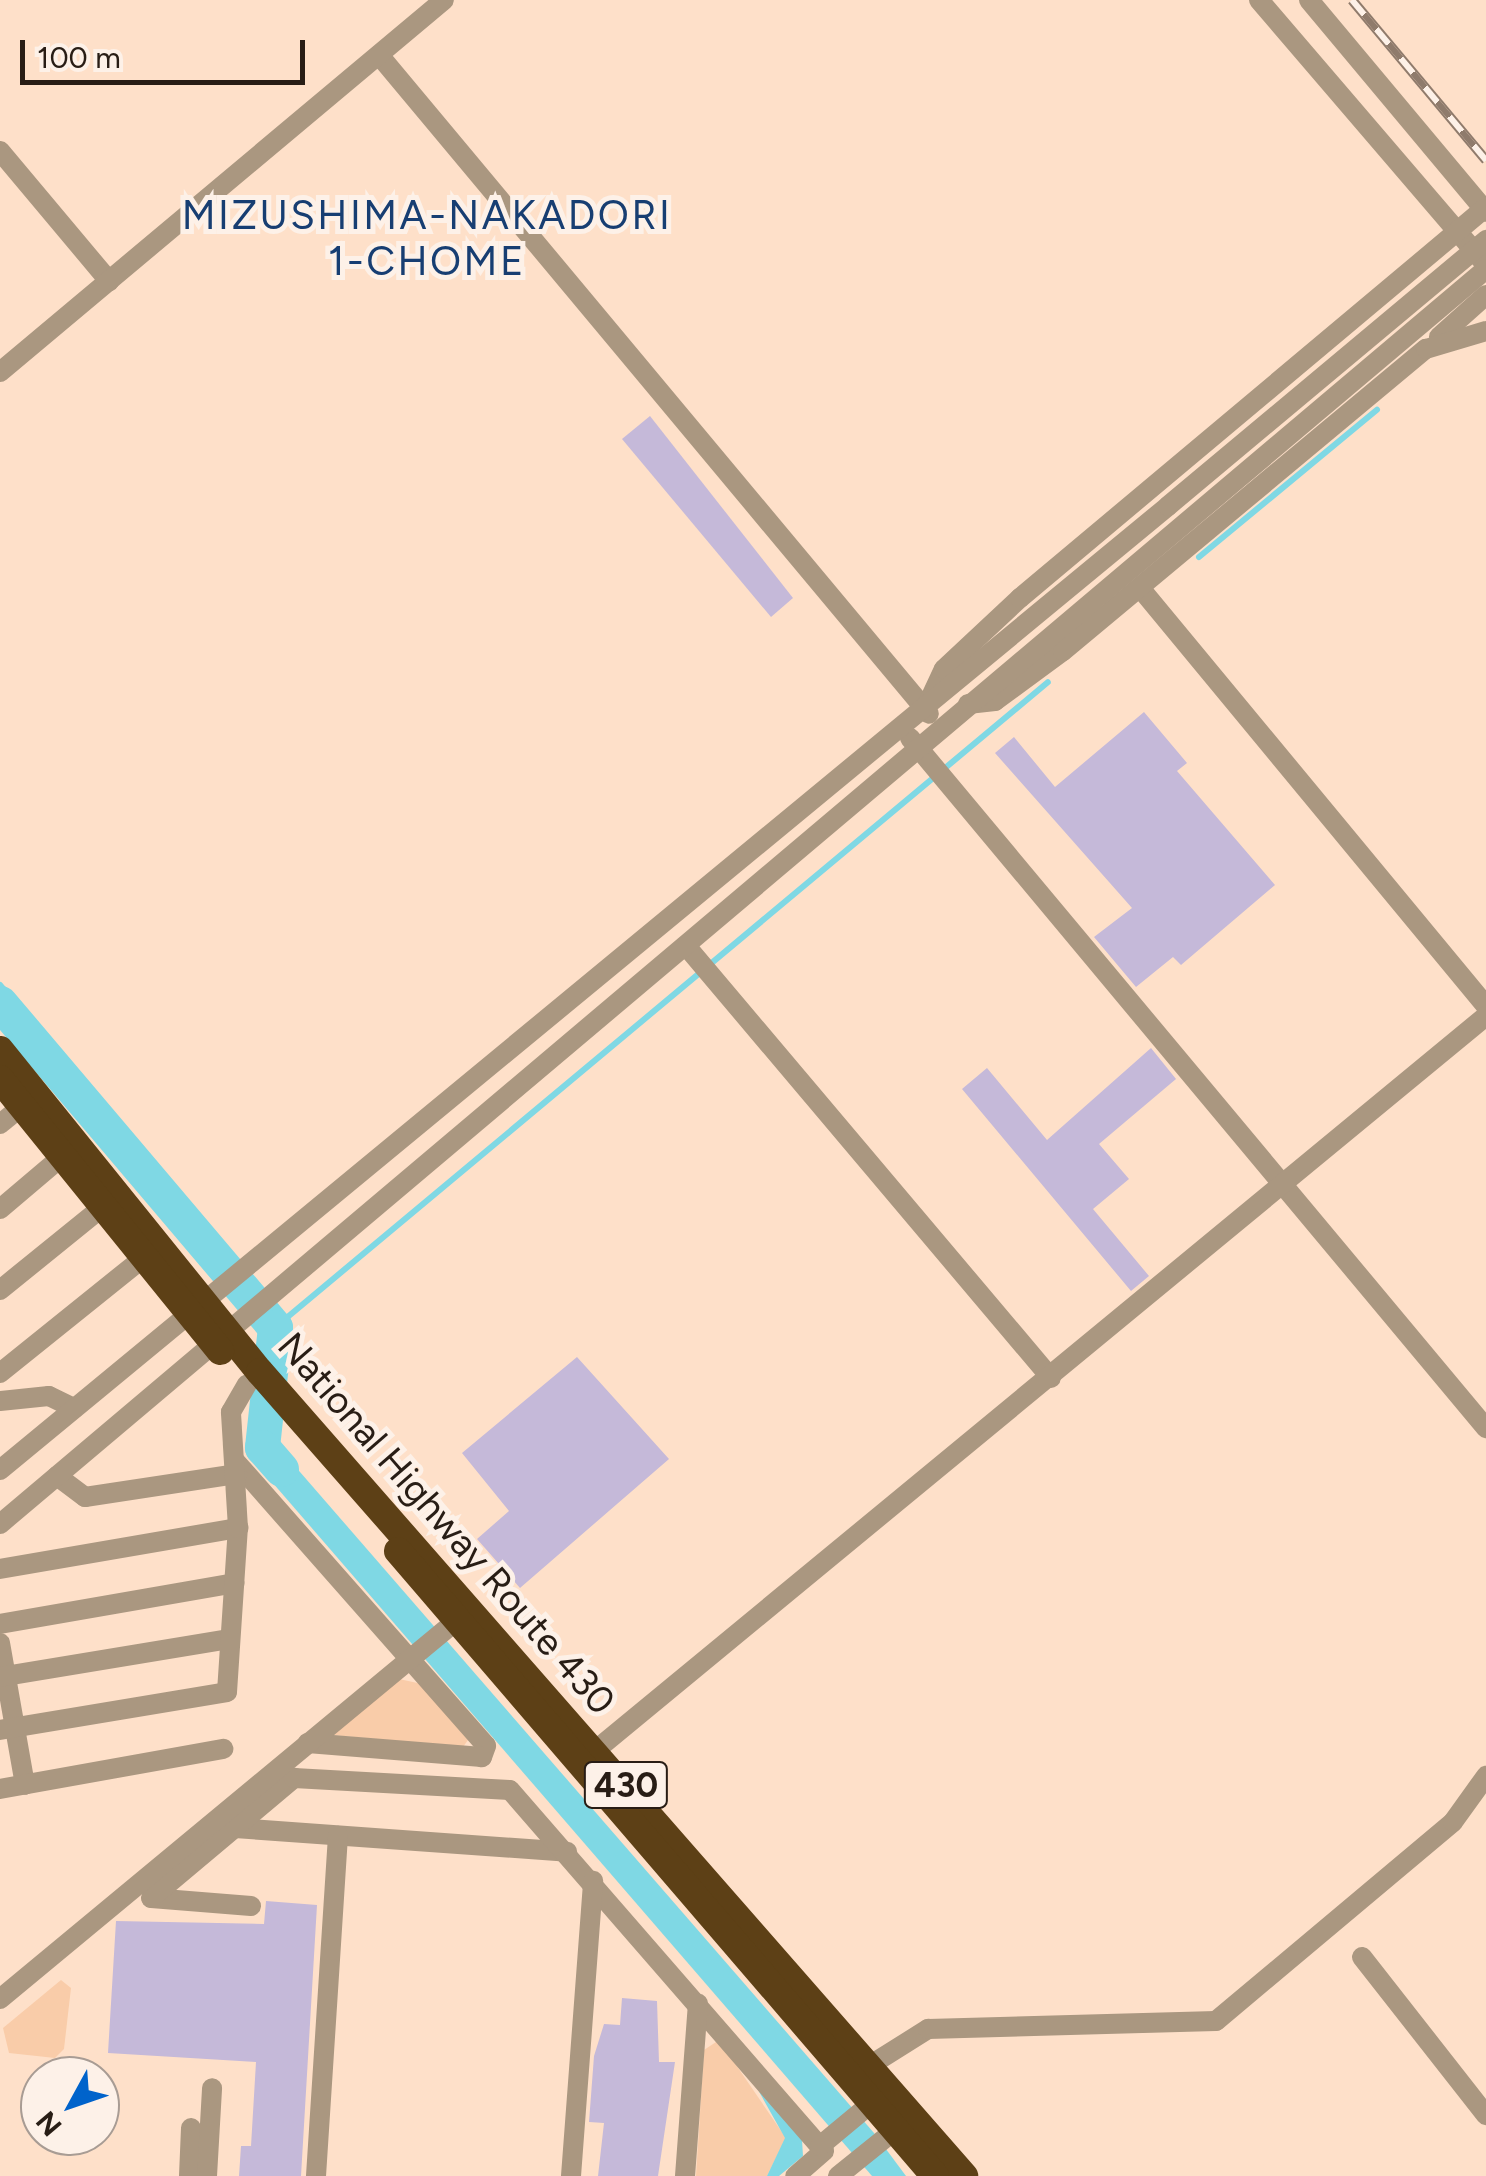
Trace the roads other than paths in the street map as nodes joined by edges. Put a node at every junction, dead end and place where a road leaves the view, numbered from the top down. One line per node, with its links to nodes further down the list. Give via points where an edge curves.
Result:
1 (444, 0): 4 (street)
2 (1260, 0): 7 (street)
3 (1309, 0): 6 (street)
4 (378, 55): 10 (street); 16 (street)
5 (0, 151): 10 (street)
6 (1485, 211): 7 (street)
7 (1456, 233): 9 (street); 16 (street, via 1020,598 944,669)
8 (1486, 240): 16 (street, bridge)
9 (1486, 267): 17 (street)
10 (109, 282): 14 (street)
11 (1486, 295): 13 (street)
12 (1486, 331): 13 (street)
13 (1426, 348): 15 (street)
14 (0, 372)
15 (1140, 589): 17 (street, via 995,701); 22 (street)
16 (926, 703): 18 (street); 19 (street)
17 (968, 704): 19 (street)
18 (899, 724): 20 (street); 33 (street)
19 (940, 727): 20 (street)
20 (916, 746): 21 (street); 28 (street)
21 (687, 948): 34 (street); 36 (street)
22 (1486, 1006)
23 (1486, 1016): 28 (street)
24 (0, 1050): 26 (highway, National Highway Route 430 / 430)
25 (0, 1079): 26 (highway, National Highway Route 430 / 430)
26 (20, 1108): 27 (highway, National Highway Route 430 / 430)
27 (71, 1150): 29 (highway, National Highway Route 430 / 430); 30 (street)
28 (1284, 1185): 36 (street); 40 (street)
29 (111, 1200): 31 (highway, National Highway Route 430 / 430); 32 (street)
30 (0, 1209)
31 (153, 1250): 33 (highway, National Highway Route 430 / 430); 35 (street)
32 (0, 1290)
33 (197, 1306): 34 (highway, National Highway Route 430 / 430); 39 (street)
34 (222, 1338): 37 (highway, National Highway Route 430 / 430); 43 (street)
35 (0, 1373)
36 (1051, 1378): 57 (street)
37 (265, 1395): 41 (street, via 232,1412); 48 (highway, National Highway Route 430 / 430)
38 (0, 1401): 39 (street, via 49,1396)
39 (74, 1408): 42 (street)
40 (1486, 1428)
41 (236, 1468): 43 (street, via 85,1496); 45 (street); 52 (street)
42 (0, 1470)
43 (58, 1476): 44 (street)
44 (0, 1524)
45 (238, 1528): 46 (street); 47 (street)
46 (0, 1569)
47 (234, 1582): 49 (street); 50 (street)
48 (457, 1620): 52 (street); 57 (highway, National Highway Route 430 / 430)
49 (0, 1624)
50 (230, 1639): 53 (street); 54 (street, via 227,1692)
51 (0, 1643): 53 (street)
52 (414, 1655): 55 (street); 55 (street, via 486,1746 482,1757)
53 (3, 1677): 54 (street)
54 (8, 1728): 59 (street)
55 (308, 1742): 67 (street)
56 (222, 1749): 59 (street)
57 (589, 1756): 69 (highway, National Highway Route 430 / 430); 71 (highway, National Highway Route 430 / 430)
58 (1486, 1776): 69 (street, via 1453,1822 1216,2021 928,2029)
59 (26, 1785): 60 (street)
60 (0, 1789)
61 (235, 1828): 62 (street); 63 (street, via 294,1778 510,1790); 65 (street, via 151,1898)
62 (338, 1836): 63 (street); 78 (street)
63 (568, 1852): 64 (street)
64 (593, 1881): 68 (street); 79 (street)
65 (252, 1906)
66 (1362, 1957): 72 (street)
67 (0, 1999)
68 (698, 2003): 75 (street); 80 (street)
69 (869, 2066): 71 (highway, National Highway Route 430 / 430)
70 (212, 2088): 77 (street)
71 (873, 2102): 74 (highway, National Highway Route 430 / 430); 75 (street); 84 (highway, National Highway Route 430 / 430)
72 (1486, 2115)
73 (192, 2128): 76 (street)
74 (888, 2135): 82 (street); 83 (highway, National Highway Route 430 / 430)
75 (828, 2140): 81 (street)
76 (188, 2176)
77 (207, 2176)
78 (316, 2176)
79 (572, 2176)
80 (686, 2176)
81 (795, 2176)
82 (838, 2176)
83 (935, 2176)
84 (964, 2176)

